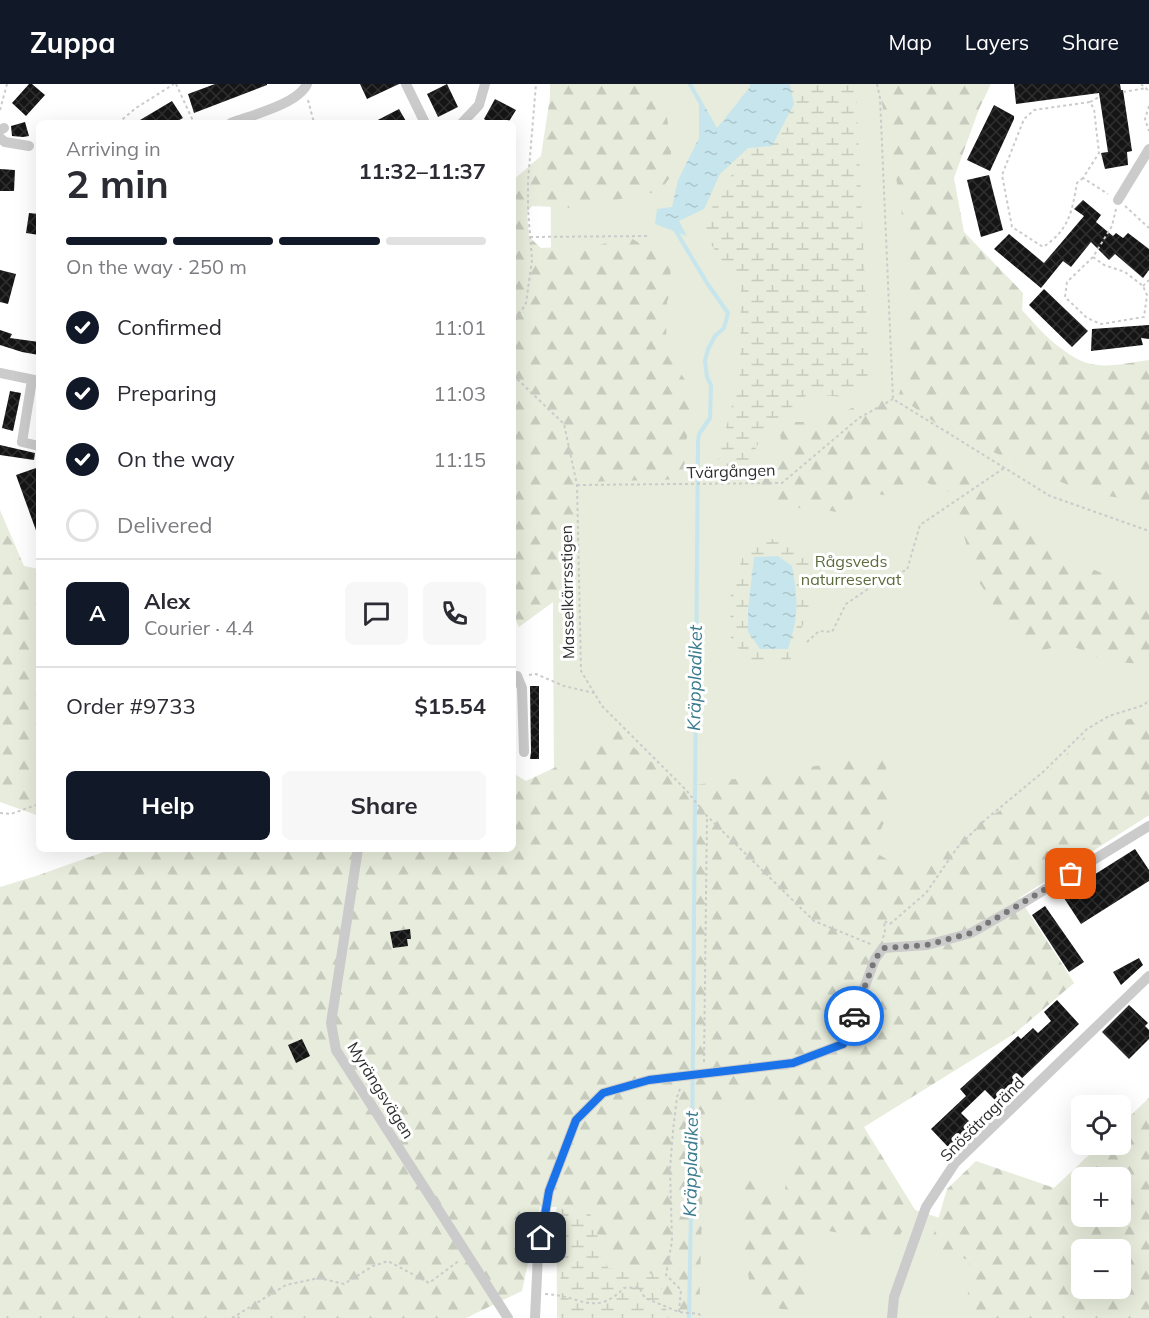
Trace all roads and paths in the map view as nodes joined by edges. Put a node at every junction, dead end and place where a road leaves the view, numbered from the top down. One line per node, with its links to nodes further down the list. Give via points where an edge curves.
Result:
1 (7, 84): 14 (path)
2 (175, 84): 15 (path); 16 (path)
3 (406, 84): 19 (street)
4 (485, 84): 20 (street, via 480,105)
5 (536, 84): 29 (path, via 528,180)
6 (877, 84): 37 (path)
7 (1141, 84): 9 (path)
8 (306, 86): 17 (street, via 289,102); 18 (path)
9 (1148, 90): 10 (path)
10 (1123, 92)
11 (1099, 96): 12 (path)
12 (1090, 102): 25 (path, via 1099,153); 25 (path, via 1034,110 1024,119 1002,175 1012,227 1042,247 1056,238 1071,215 1077,183)
13 (1149, 106): 21 (path, via 1144,119)
14 (0, 110)
15 (122, 120)
16 (193, 120)
17 (239, 120)
18 (313, 120)
19 (424, 120)
20 (465, 120)
21 (1149, 131)
22 (1, 132): 23 (street, via 5,142)
23 (28, 146)
24 (1149, 149): 26 (street)
25 (1083, 178): 26 (path)
26 (1118, 200): 27 (path); 30 (path, via 1112,226)
27 (1149, 228)
28 (647, 236): 29 (path)
29 (529, 237): 33 (path, via 532,260 526,303)
30 (1093, 257): 32 (path, via 1125,272); 32 (path, via 1067,282 1065,297 1087,318 1101,324 1144,317 1147,295)
31 (1149, 280): 32 (path)
32 (1143, 286)
33 (516, 320)
34 (0, 373): 36 (street)
35 (516, 378): 40 (path, Masselkärrsstigen, via 564,424)
36 (35, 381): 38 (street, via 22,442)
37 (894, 399): 39 (path); 40 (path, Tvärgången, via 859,417 782,483)
38 (36, 445)
39 (1004, 468): 41 (path, via 1050,496); 42 (path, via 920,525 907,570 884,579 846,604 832,632 819,631)
40 (577, 485): 45 (path, Masselkärrsstigen, via 581,671)
41 (1149, 531)
42 (807, 642)
43 (516, 676): 45 (path, via 536,674)
44 (516, 678): 47 (street, via 522,688)
45 (594, 693): 50 (path, Masselkärrsstigen)
46 (1149, 700): 53 (path, via 1087,729 985,820 957,848 926,893 890,924 884,921)
47 (524, 752)
48 (36, 805): 49 (path, via 11,814)
49 (0, 813)
50 (707, 816): 53 (path, via 814,921); 55 (path)
51 (1148, 829): 53 (street, via 971,933 927,945)
52 (358, 852): 57 (street, Myrängsvägen, via 331,1023 336,1050)
53 (884, 948): 55 (street, via 875,959 843,1044 793,1063)
54 (1149, 976): 64 (street, Snösätragränd, via 955,1163 926,1208 894,1297)
55 (704, 1074): 56 (street)
56 (685, 1077): 58 (street, via 649,1080 603,1093 576,1120 549,1191); 59 (path, via 677,1097 673,1131 672,1241 666,1275 681,1290)
57 (467, 1254): 60 (path, via 429,1283 388,1261 344,1284 319,1278 286,1285); 61 (street, Myrängsvägen)
58 (536, 1293): 59 (path, via 561,1294 601,1306 624,1288 639,1287 645,1298); 62 (street)
59 (679, 1312): 63 (path, via 699,1314)
60 (232, 1318)
61 (508, 1318)
62 (535, 1318)
63 (702, 1318)
64 (892, 1318)

